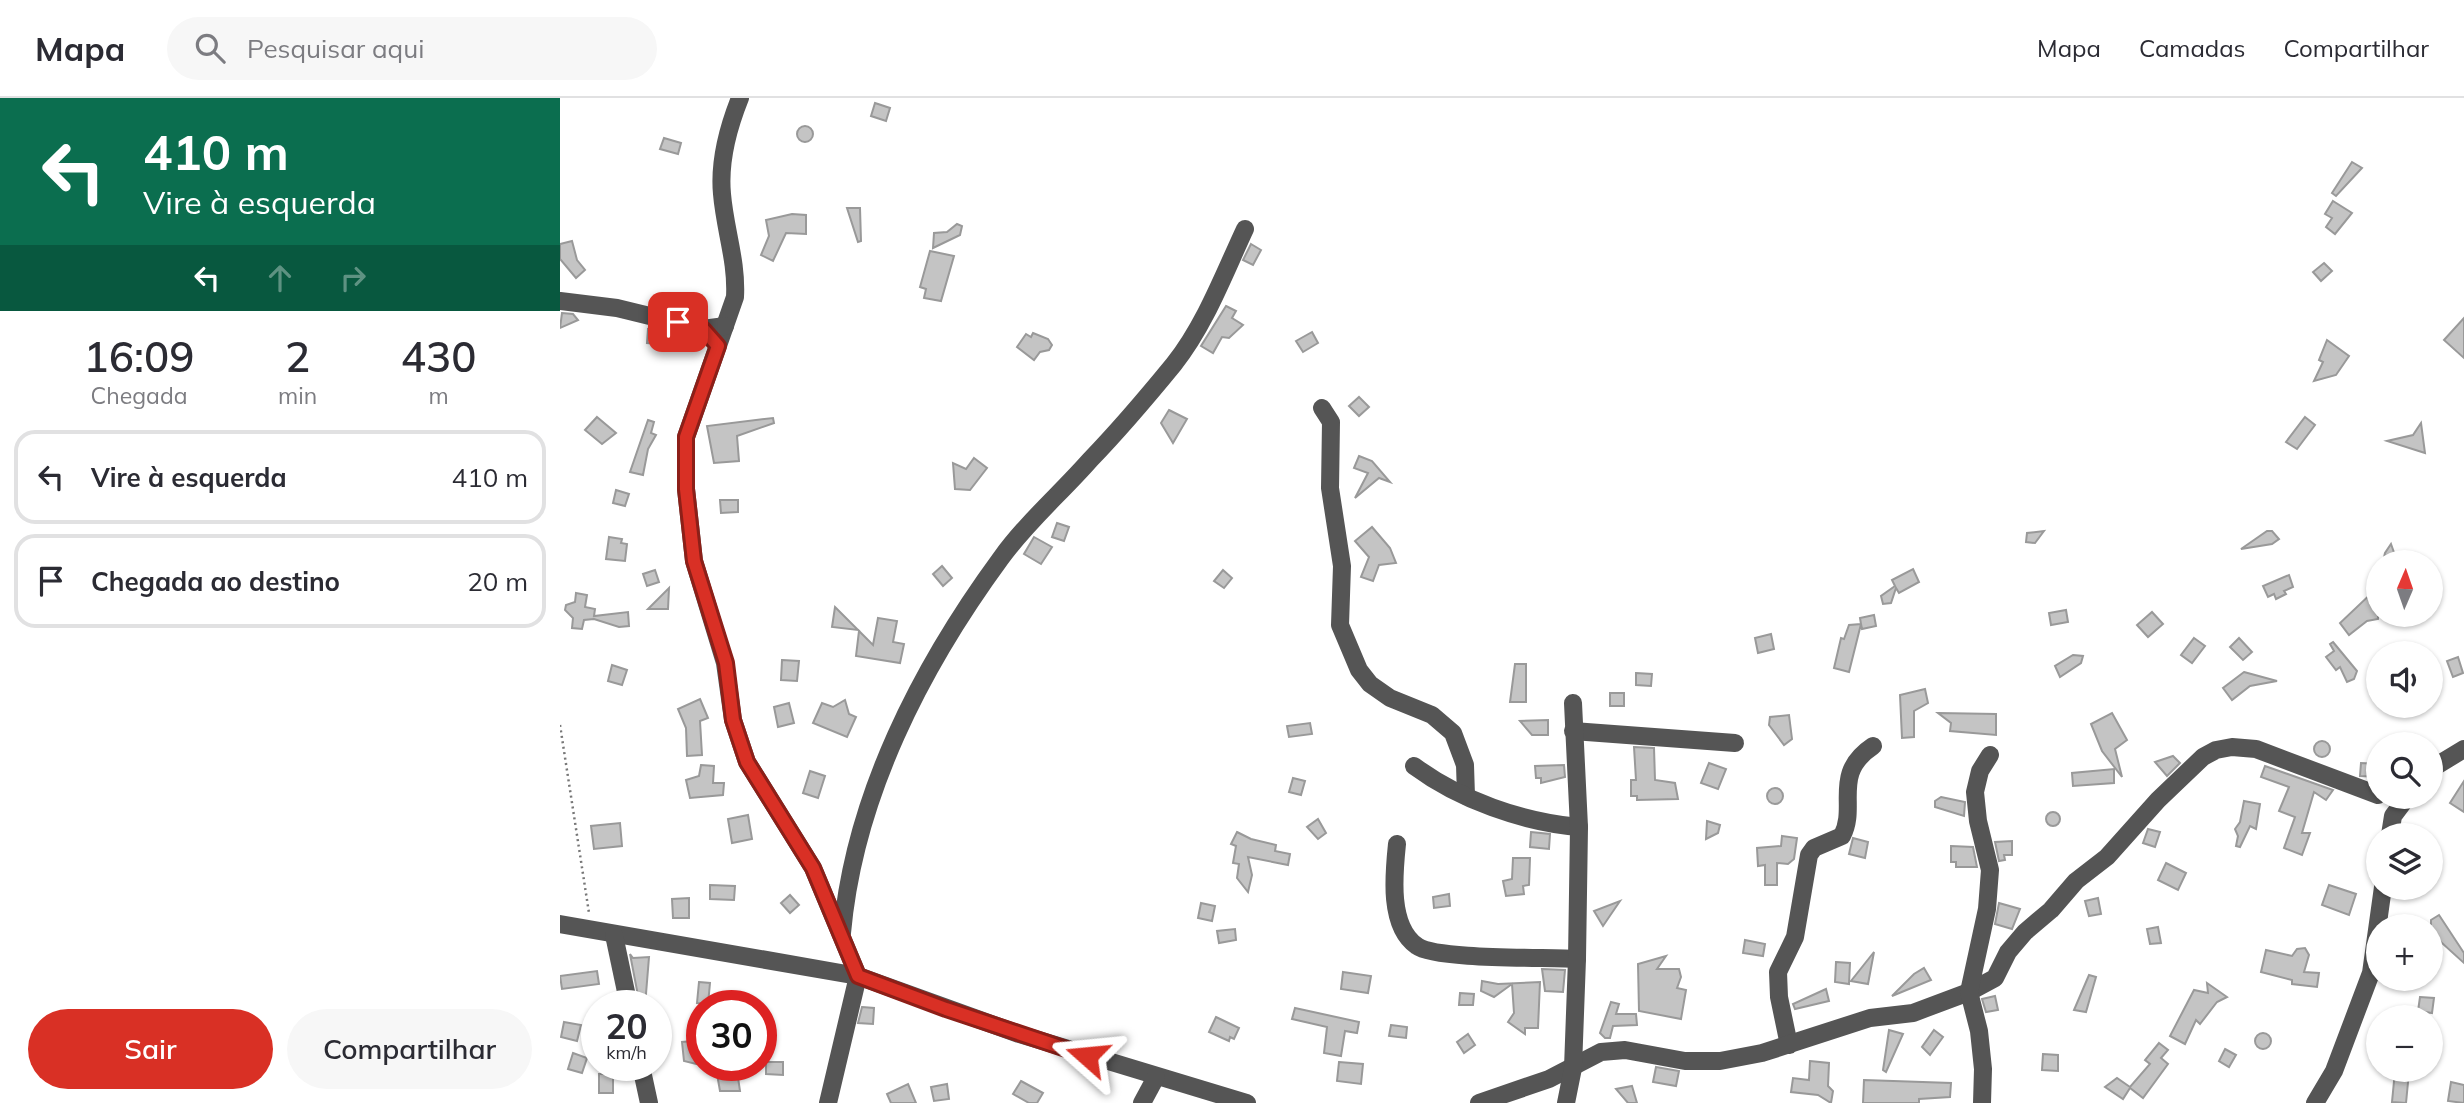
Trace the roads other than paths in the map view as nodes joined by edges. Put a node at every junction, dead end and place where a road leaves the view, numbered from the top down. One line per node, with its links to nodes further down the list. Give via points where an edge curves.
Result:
1 (740, 98): 4 (street, via 723,159 736,273 733,307)
2 (1245, 229): 23 (street, via 1208,308 1175,363 1002,556 933,663 898,734 853,853)
3 (560, 301): 5 (street, via 617,308)
4 (725, 326): 5 (street); 6 (street)
5 (703, 329): 6 (street)
6 (718, 346): 23 (street, via 686,437 694,561 726,663 733,720 747,762 813,868)
7 (1322, 408): 17 (street, via 1331,422 1328,466 1341,552 1340,625 1346,642 1370,684 1390,698 1432,715 1454,733 1465,765)
8 (1573, 703): 9 (street)
9 (1573, 731): 10 (street); 18 (street)
10 (1735, 743)
11 (1873, 746): 28 (street, via 1862,753 1850,777 1845,830 1809,855 1795,937 1778,972)
12 (2464, 749): 14 (street)
13 (1990, 755): 27 (street, via 1975,792 1990,870 1987,909)
14 (2443, 762)
15 (1414, 766): 17 (street)
16 (2366, 791): 27 (street, via 2256,749 2216,750 2203,757 2025,932 1995,978)
17 (1466, 796): 18 (street, via 1525,816)
18 (1579, 827): 24 (street)
19 (1397, 844): 24 (street, via 1398,914 1407,936 1418,947 1481,956)
20 (2381, 900): 39 (street, via 2371,973 2334,1071)
21 (560, 924): 22 (street)
22 (614, 935): 25 (street); 26 (street)
23 (841, 936): 25 (street)
24 (1577, 959): 29 (street)
25 (858, 976): 30 (street); 33 (street)
26 (626, 990)
27 (1969, 992): 28 (street, via 1913,1013 1870,1018); 38 (street, via 1979,1031)
28 (1789, 1045): 29 (street, via 1720,1061 1614,1050)
29 (1573, 1068): 36 (street); 37 (street)
30 (1156, 1077): 34 (street); 35 (street)
31 (644, 1081): 32 (street)
32 (649, 1103)
33 (828, 1103)
34 (1142, 1103)
35 (1247, 1103)
36 (1479, 1103)
37 (1566, 1103)
38 (1982, 1103)
39 (2315, 1103)

